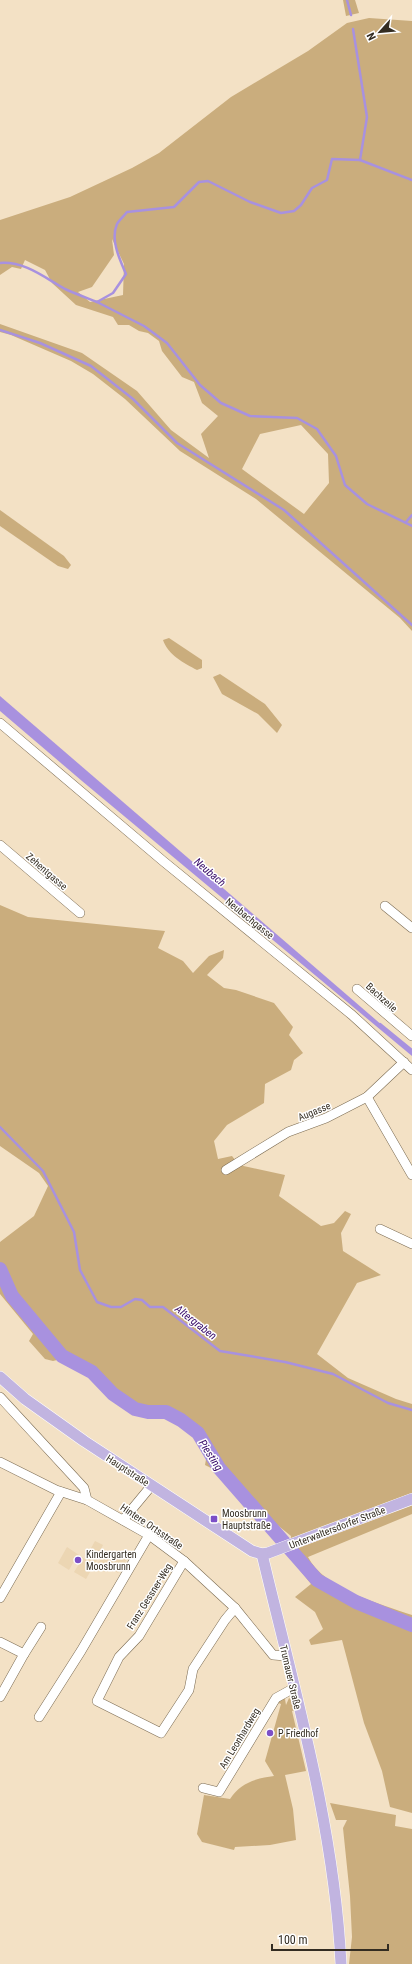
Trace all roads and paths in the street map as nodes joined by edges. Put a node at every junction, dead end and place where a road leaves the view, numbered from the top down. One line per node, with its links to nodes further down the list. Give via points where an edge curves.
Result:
1 (0, 723): 8 (street, Neubachgasse, via 163,861 352,1015)
2 (0, 845): 4 (street, Zehentgasse)
3 (385, 906): 5 (street)
4 (80, 913)
5 (412, 928)
6 (357, 989): 7 (street, Bachzeile)
7 (412, 1036)
8 (404, 1062): 9 (street, Neubachgasse); 10 (street, Augasse)
9 (412, 1070)
10 (367, 1096): 11 (street, Augasse, via 323,1120 288,1132); 12 (street)
11 (226, 1170)
12 (412, 1175)
13 (380, 1229): 14 (street)
14 (412, 1244)
15 (0, 1377): 18 (main road, Hauptstraße, via 25,1399)
16 (0, 1397): 21 (street, via 84,1488)
17 (0, 1462): 19 (street, Hintere Ortsstraße)
18 (152, 1485): 22 (street); 24 (main road, Hauptstraße, via 244,1547)
19 (61, 1492): 21 (street, Hintere Ortsstraße); 26 (street)
20 (412, 1499): 24 (main road, Unterwaltersdorfer Straße)
21 (87, 1500): 22 (street, Hintere Ortsstraße)
22 (123, 1520): 23 (street, Hintere Ortsstraße)
23 (149, 1535): 25 (street, Hintere Ortsstraße); 34 (street)
24 (262, 1554): 31 (main road, Trumauer Straße)
25 (184, 1561): 27 (street, Hintere Ortsstraße); 27 (street, Franz Gessner-Weg, via 139,1636 120,1657 97,1701 161,1733 189,1690 193,1669)
26 (0, 1598)
27 (234, 1608): 31 (street, Hintere Ortsstraße, via 273,1655)
28 (41, 1627): 30 (street)
29 (0, 1642): 30 (street)
30 (24, 1654): 33 (street)
31 (286, 1656): 32 (main road, Trumauer Straße)
32 (294, 1688): 35 (street, Am Leonhardweg, via 276,1698 220,1792); 36 (main road, Trumauer Straße, via 321,1800 339,1916)
33 (0, 1697)
34 (39, 1717)
35 (203, 1788)
36 (341, 1964)

